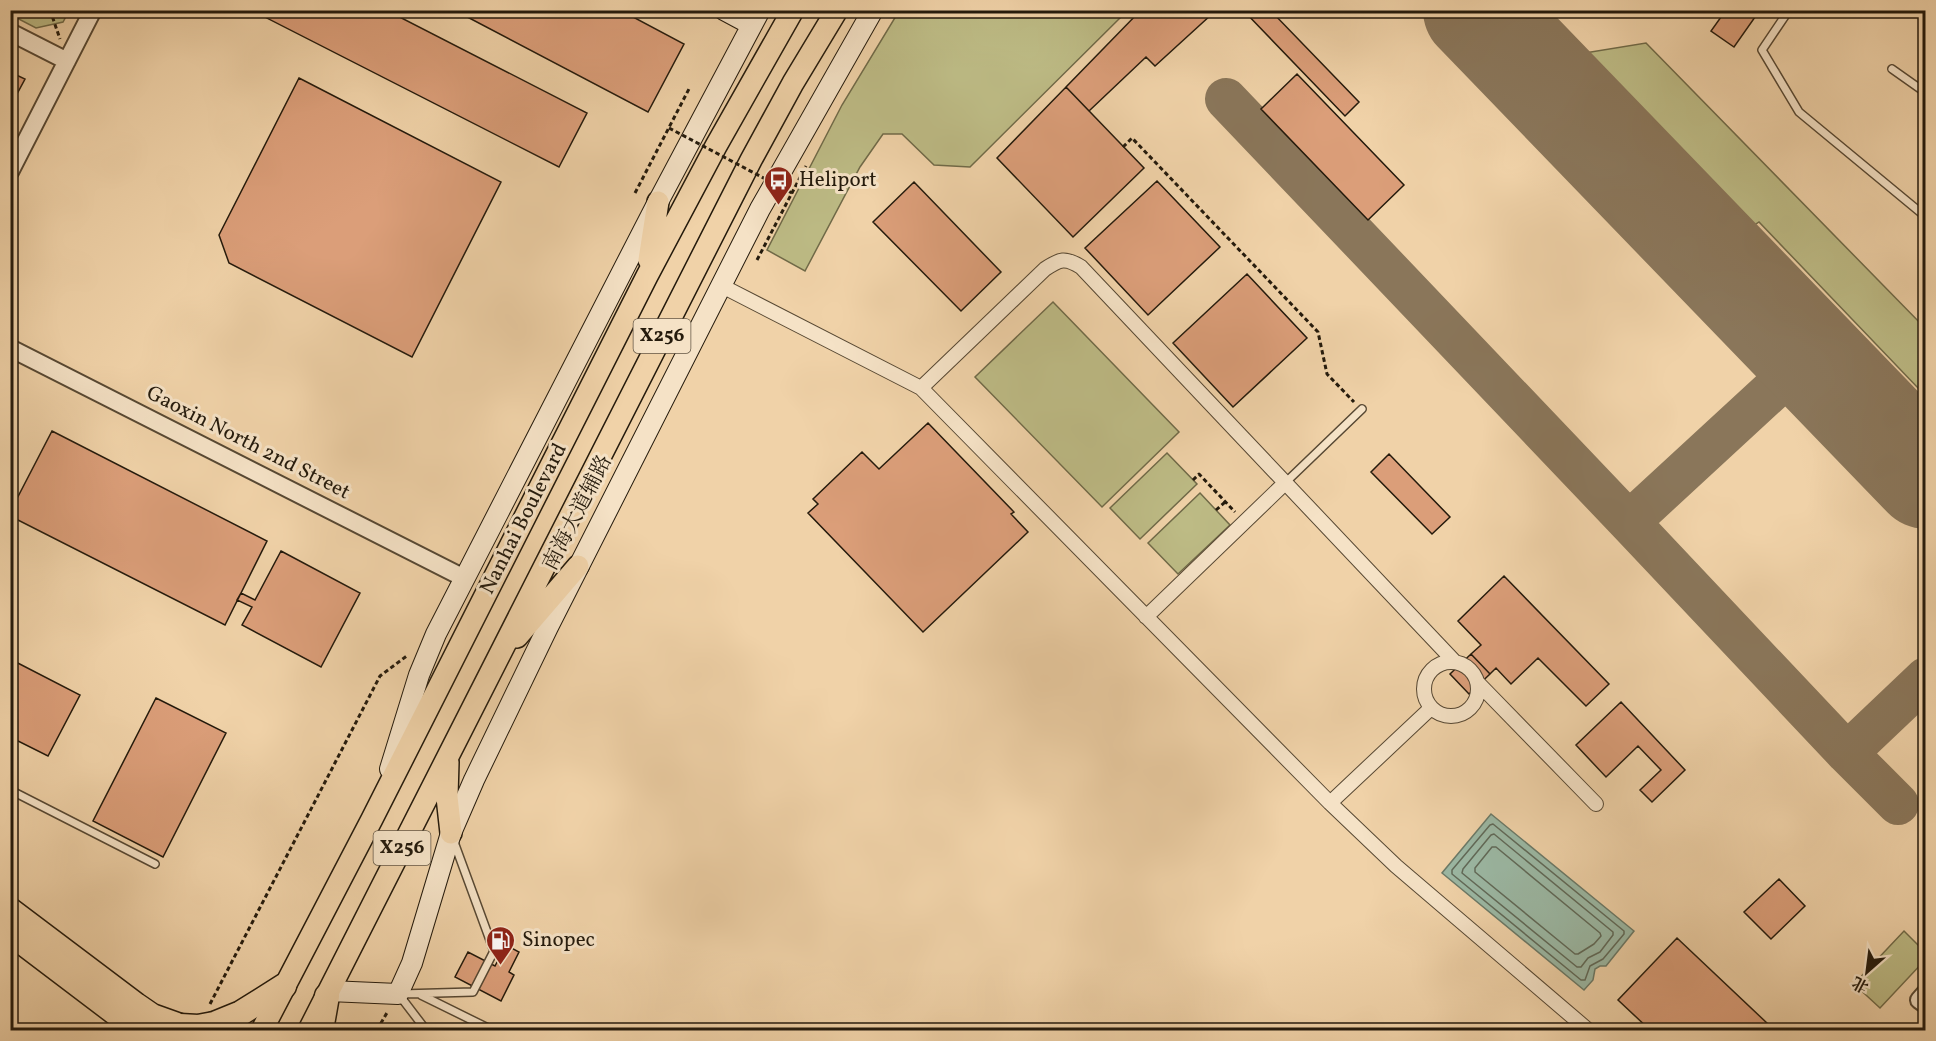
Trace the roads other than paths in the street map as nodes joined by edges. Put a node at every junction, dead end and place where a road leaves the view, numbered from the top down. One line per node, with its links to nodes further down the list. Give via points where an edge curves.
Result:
1 (93, 10): 9 (street)
2 (724, 10): 7 (main road)
3 (793, 10): 15 (main road, Nanhai Boulevard / X256)
4 (837, 10): 25 (main road, Nanhai Boulevard / X256, via 751,160)
5 (873, 10): 16 (main road, 南海大道辅路)
6 (1789, 10): 14 (lane, via 1762,50 1799,112)
7 (756, 18): 13 (main road)
8 (10, 32): 9 (street)
9 (67, 61): 12 (street)
10 (1892, 69): 11 (lane)
11 (1926, 93)
12 (10, 172)
13 (658, 202): 15 (main road); 22 (main road)
14 (1926, 217)
15 (647, 276): 32 (main road, Nanhai Boulevard / X256)
16 (720, 285): 18 (street); 21 (main road, 南海大道辅路)
17 (10, 348): 22 (street, Gaoxin North 2nd Street)
18 (921, 388): 20 (street, via 1045,270 1057,261 1070,260 1081,267); 23 (street)
19 (1362, 410): 20 (lane)
20 (1285, 483): 23 (street); 24 (street)
21 (578, 566): 25 (main road); 33 (main road, 南海大道辅路)
22 (464, 578): 32 (main road, via 427,653)
23 (1146, 616): 30 (street)
24 (1454, 661): 26 (street, via 1469,668); 27 (street, via 1437,665 1426,677 1424,693)
25 (494, 665): 28 (main road, Nanhai Boulevard / X256)
26 (1478, 683): 27 (street, via 1476,700 1464,713 1447,716); 31 (street)
27 (1431, 708): 30 (street)
28 (448, 757): 33 (main road); 39 (main road, Nanhai Boulevard / X256)
29 (10, 790): 34 (lane)
30 (1330, 803): 47 (street, via 1396,866)
31 (1596, 804)
32 (372, 819): 37 (main road, Nanhai Boulevard / X256)
33 (451, 833): 38 (lane, via 494,951 473,992); 40 (main road, 南海大道辅路, via 416,951)
34 (155, 864)
35 (10, 910): 37 (highway, bridge, via 135,1005 180,1026 198,1027 212,1015 241,1013)
36 (10, 933): 41 (highway)
37 (284, 986): 42 (main road, Nanhai Boulevard / X256)
38 (419, 993): 40 (lane); 46 (lane)
39 (328, 994): 40 (main road); 43 (main road, Nanhai Boulevard / X256); 44 (highway)
40 (398, 994): 45 (lane)
41 (138, 1030)
42 (262, 1030)
43 (309, 1030)
44 (321, 1030)
45 (426, 1030)
46 (492, 1030)
47 (1588, 1030)

